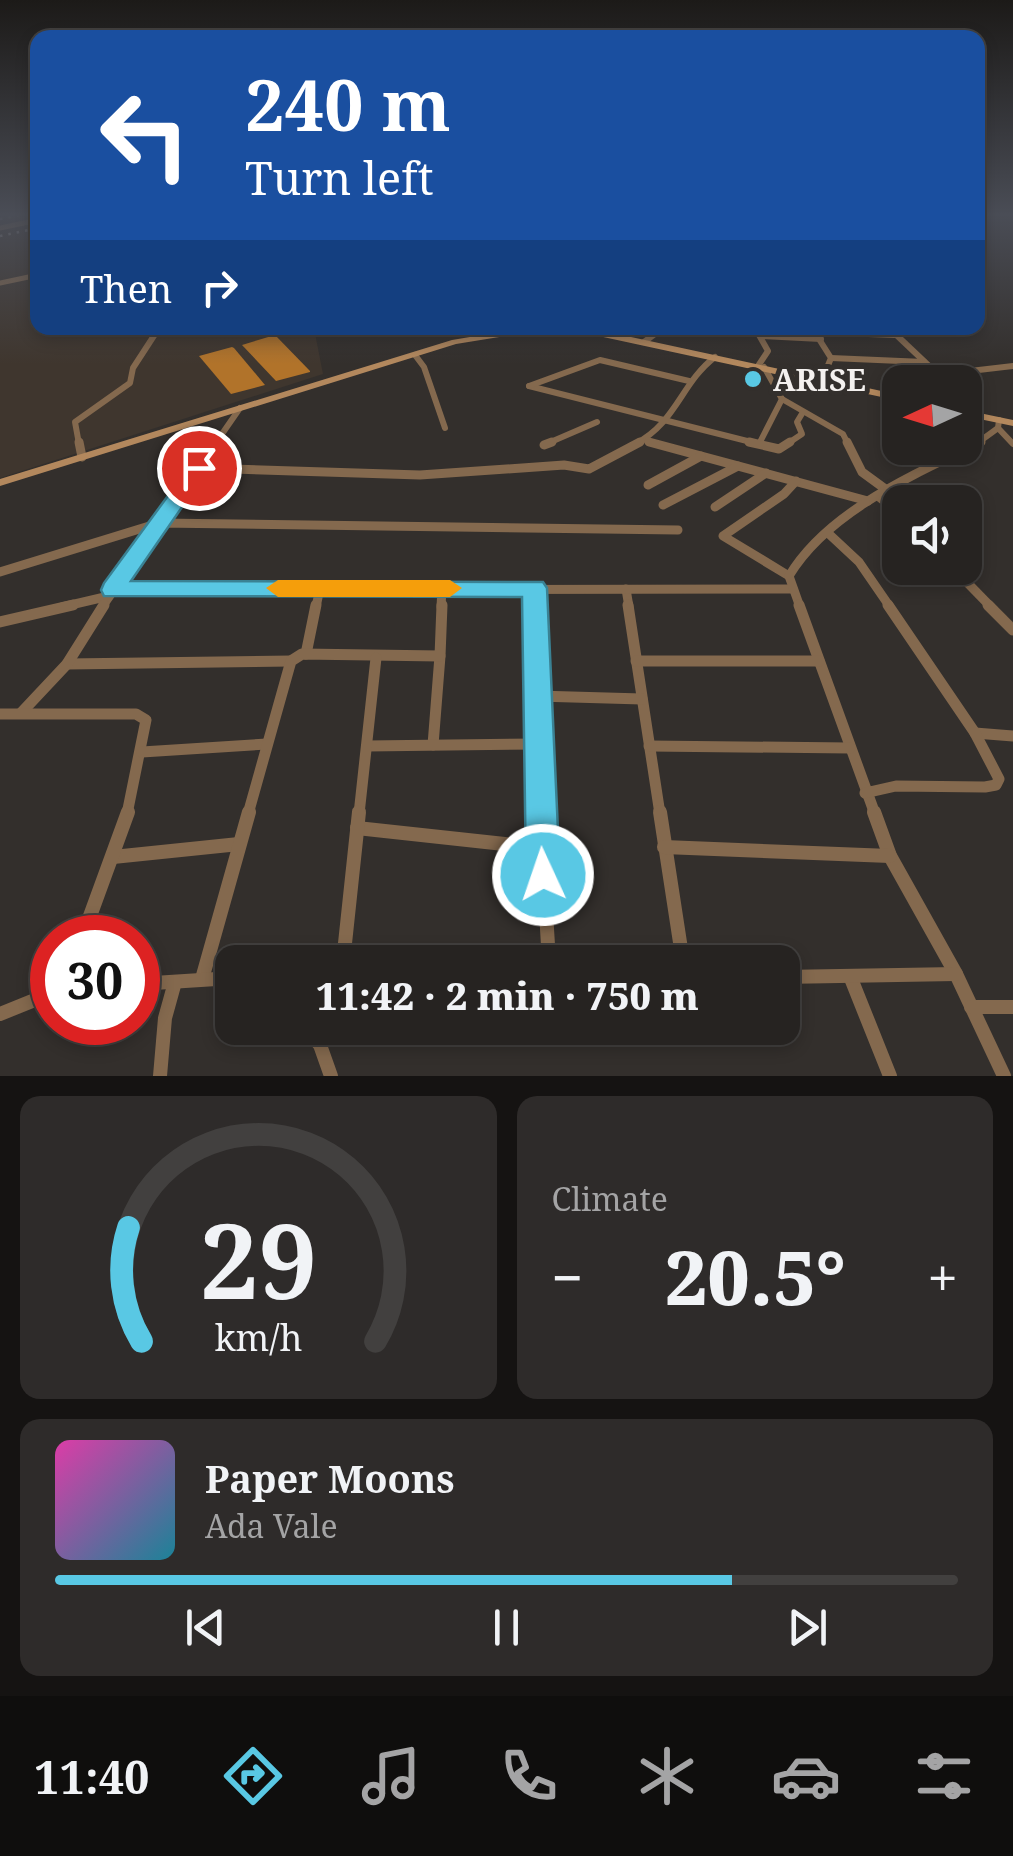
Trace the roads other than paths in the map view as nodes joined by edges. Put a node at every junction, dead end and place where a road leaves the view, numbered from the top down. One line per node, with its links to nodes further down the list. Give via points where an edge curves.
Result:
1 (30, 277): 2 (street)
2 (0, 283)
3 (154, 335): 36 (street, via 130,382 75,422)
4 (467, 335): 12 (street)
5 (624, 335): 11 (street)
6 (654, 335): 11 (street)
7 (780, 335): 10 (street)
8 (818, 335): 14 (street)
9 (895, 335): 15 (street)
10 (762, 336): 18 (street, via 768,351)
11 (644, 342): 13 (street)
12 (415, 354): 24 (street); 31 (street)
13 (715, 357): 18 (street); 21 (street)
14 (832, 358): 15 (street); 20 (street)
15 (924, 362): 16 (street)
16 (927, 365)
17 (1013, 366): 19 (street)
18 (761, 367): 20 (street); 23 (street)
19 (982, 370)
20 (822, 380): 22 (street)
21 (689, 381): 27 (street); 27 (street, via 600,360 530,386)
22 (882, 394)
23 (782, 399): 25 (street); 33 (street)
24 (240, 408): 36 (street); 39 (street)
25 (803, 412): 33 (street, via 797,421 802,434 788,446); 44 (street, via 842,434)
26 (982, 418): 29 (street)
27 (668, 421): 32 (street); 33 (street)
28 (597, 422): 35 (street)
29 (998, 424): 30 (street); 34 (street); 44 (street, via 984,440)
30 (1013, 424)
31 (444, 428)
32 (647, 441): 37 (street); 39 (street, via 585,470 564,465 420,476)
33 (759, 444)
34 (1013, 444)
35 (544, 445)
36 (82, 456): 42 (street)
37 (702, 456): 38 (street); 43 (street)
38 (738, 466): 40 (street); 46 (street)
39 (199, 468): 48 (street)
40 (766, 473): 41 (street); 47 (street)
41 (796, 481): 44 (street); 52 (street, via 723,536)
42 (0, 482)
43 (648, 485)
44 (878, 496): 45 (street); 50 (street)
45 (882, 499)
46 (663, 505)
47 (716, 506)
48 (159, 523): 49 (street); 51 (street); 58 (street)
49 (678, 530)
50 (829, 534): 52 (street, via 793,567); 72 (street, via 858,562)
51 (0, 572)
52 (791, 583): 57 (street); 66 (street)
53 (969, 585): 60 (street)
54 (320, 588): 55 (street); 58 (street); 61 (street)
55 (442, 588): 56 (street); 62 (street)
56 (534, 588): 57 (street); 68 (street)
57 (626, 589): 65 (street)
58 (111, 593): 59 (street); 67 (street)
59 (0, 622)
60 (1013, 630)
61 (306, 654): 63 (street); 64 (street)
62 (440, 656): 63 (street); 76 (street)
63 (376, 658): 77 (street)
64 (291, 660): 67 (street); 74 (street)
65 (636, 661): 66 (street); 69 (street)
66 (819, 661): 79 (street)
67 (67, 664): 70 (street)
68 (537, 696): 69 (street); 75 (street)
69 (642, 699): 78 (street)
70 (10, 713): 71 (street); 80 (street, via 143,715)
71 (0, 725)
72 (975, 733): 73 (street); 81 (street, via 996,785 896,786)
73 (1013, 736)
74 (268, 744): 80 (street); 83 (street)
75 (538, 744): 76 (street); 84 (street)
76 (433, 745): 77 (street)
77 (367, 746): 82 (street)
78 (648, 746): 79 (street); 85 (street)
79 (850, 748): 81 (street)
80 (142, 752): 87 (street)
81 (865, 793): 86 (street)
82 (357, 828): 84 (street); 89 (street)
83 (240, 844): 87 (street); 95 (street)
84 (541, 848): 90 (street)
85 (664, 848): 86 (street); 91 (street)
86 (890, 856): 92 (street)
87 (113, 858): 88 (street)
88 (91, 915)
89 (344, 945)
90 (548, 945)
91 (679, 945)
92 (956, 974): 93 (street); 101 (street)
93 (850, 976): 94 (street); 106 (street)
94 (800, 977)
95 (202, 978): 96 (street); 97 (street)
96 (215, 979)
97 (175, 982): 98 (street); 104 (street)
98 (160, 983)
99 (30, 1002): 102 (street)
100 (1013, 1006): 101 (street)
101 (971, 1007): 107 (street)
102 (0, 1014)
103 (320, 1045): 105 (street)
104 (160, 1076)
105 (332, 1076)
106 (890, 1076)
107 (1004, 1076)

